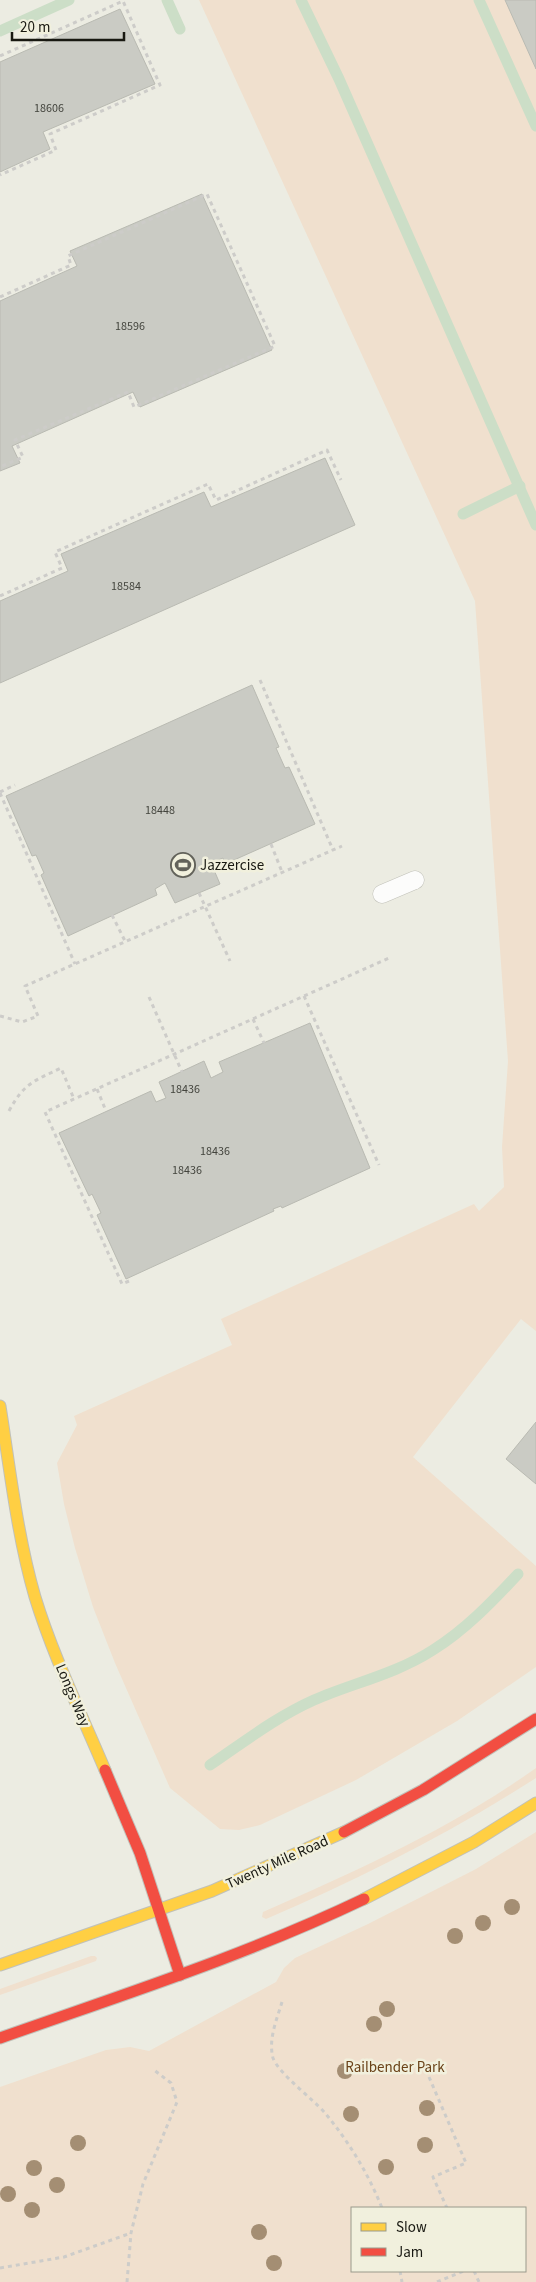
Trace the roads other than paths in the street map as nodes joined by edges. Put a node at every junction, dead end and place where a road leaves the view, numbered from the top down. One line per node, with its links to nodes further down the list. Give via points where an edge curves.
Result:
1 (415, 880): 2 (lane)
2 (382, 894)
3 (0, 1406): 6 (main road, Longs Way, via 20,1533 35,1596)
4 (536, 1719): 6 (main road, Twenty Mile Road, via 425,1788 350,1829 221,1888)
5 (536, 1804): 8 (main road, via 380,1892 248,1950)
6 (160, 1909): 7 (main road, Twenty Mile Road); 8 (main road, Longs Way)
7 (0, 1965)
8 (180, 1975): 9 (main road)
9 (0, 2038)

